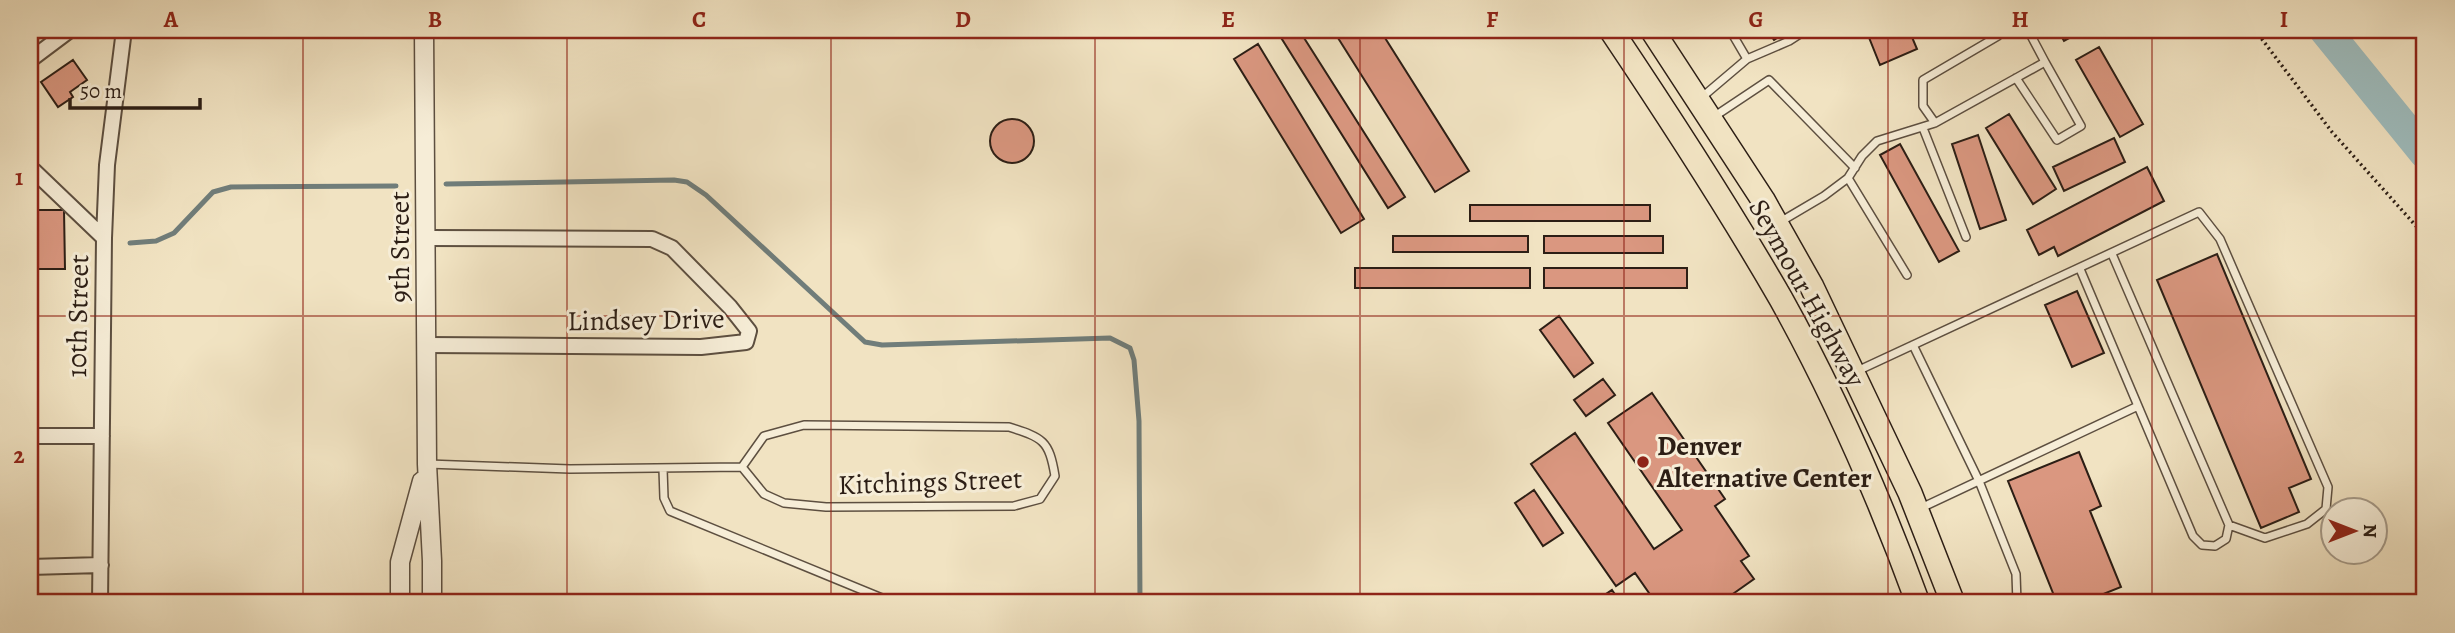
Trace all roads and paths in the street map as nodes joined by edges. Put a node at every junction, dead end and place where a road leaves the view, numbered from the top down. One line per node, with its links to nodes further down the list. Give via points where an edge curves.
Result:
1 (70, 30): 12 (street)
2 (124, 30): 27 (street, 10th Street, via 108,147)
3 (424, 30): 25 (street, 9th Street)
4 (1611, 30): 16 (main road, Seymour Highway)
5 (1652, 30): 14 (main road, Seymour Highway)
6 (1730, 30): 11 (lane)
7 (1806, 30): 11 (lane)
8 (2028, 30): 13 (lane)
9 (2255, 30): 24 (path, via 2332,132)
10 (1998, 36): 18 (lane, via 1923,80 1923,106)
11 (1746, 59): 17 (lane)
12 (30, 60)
13 (2045, 62): 15 (lane); 15 (lane, via 2081,126 2057,140)
14 (1676, 66): 16 (main road); 17 (main road, Seymour Highway)
15 (2016, 78): 18 (lane)
16 (1649, 87): 32 (main road, Seymour Highway)
17 (1704, 110): 20 (lane, via 1769,80); 23 (main road, Seymour Highway)
18 (1935, 123): 19 (lane)
19 (1923, 128): 20 (lane, via 1877,141); 26 (lane)
20 (1855, 168): 22 (lane)
21 (30, 171): 27 (street)
22 (1848, 178): 23 (lane); 30 (lane)
23 (1776, 224): 31 (main road, Seymour Highway)
24 (2425, 236)
25 (426, 237): 33 (street, 9th Street); 33 (street, Lindsey Drive, via 652,239 672,248 749,331 746,342 701,347)
26 (1966, 237)
27 (104, 238): 38 (street, 10th Street)
28 (2112, 254): 29 (lane); 44 (lane); 44 (lane, via 2199,212 2220,239 2329,487 2326,509 2307,524 2265,538)
29 (2080, 269): 34 (lane); 36 (lane)
30 (1908, 275)
31 (1822, 306): 32 (main road); 35 (main road, Seymour Highway)
32 (1792, 321): 47 (main road, Seymour Highway, via 1834,402)
33 (426, 345): 39 (street, 9th Street)
34 (1913, 345): 35 (lane); 42 (lane)
35 (1854, 372): 43 (main road, Seymour Highway)
36 (2138, 406): 42 (lane); 44 (lane, via 2193,536 2202,545 2215,546 2226,539)
37 (30, 436): 38 (street)
38 (102, 436): 46 (street, 10th Street)
39 (427, 464): 41 (lane); 50 (street, 9th Street, via 400,562); 51 (street, 9th Street)
40 (742, 467): 40 (lane, Kitchings Street, via 764,494 784,503 826,507 1014,506 1040,499 1055,476 1050,450 1034,435 1009,427 804,425 764,436); 41 (lane)
41 (663, 469): 52 (lane, via 664,498 670,511)
42 (1979, 481): 43 (lane); 55 (lane, via 2016,574)
43 (1917, 510): 45 (main road, Seymour Highway)
44 (2229, 525)
45 (1934, 551): 47 (main road); 54 (main road, Seymour Highway)
46 (101, 565): 48 (street); 49 (street, 10th Street)
47 (1904, 566): 53 (main road, Seymour Highway)
48 (30, 567)
49 (100, 603)
50 (400, 603)
51 (432, 603)
52 (894, 603)
53 (1918, 603)
54 (1953, 603)
55 (2017, 603)

